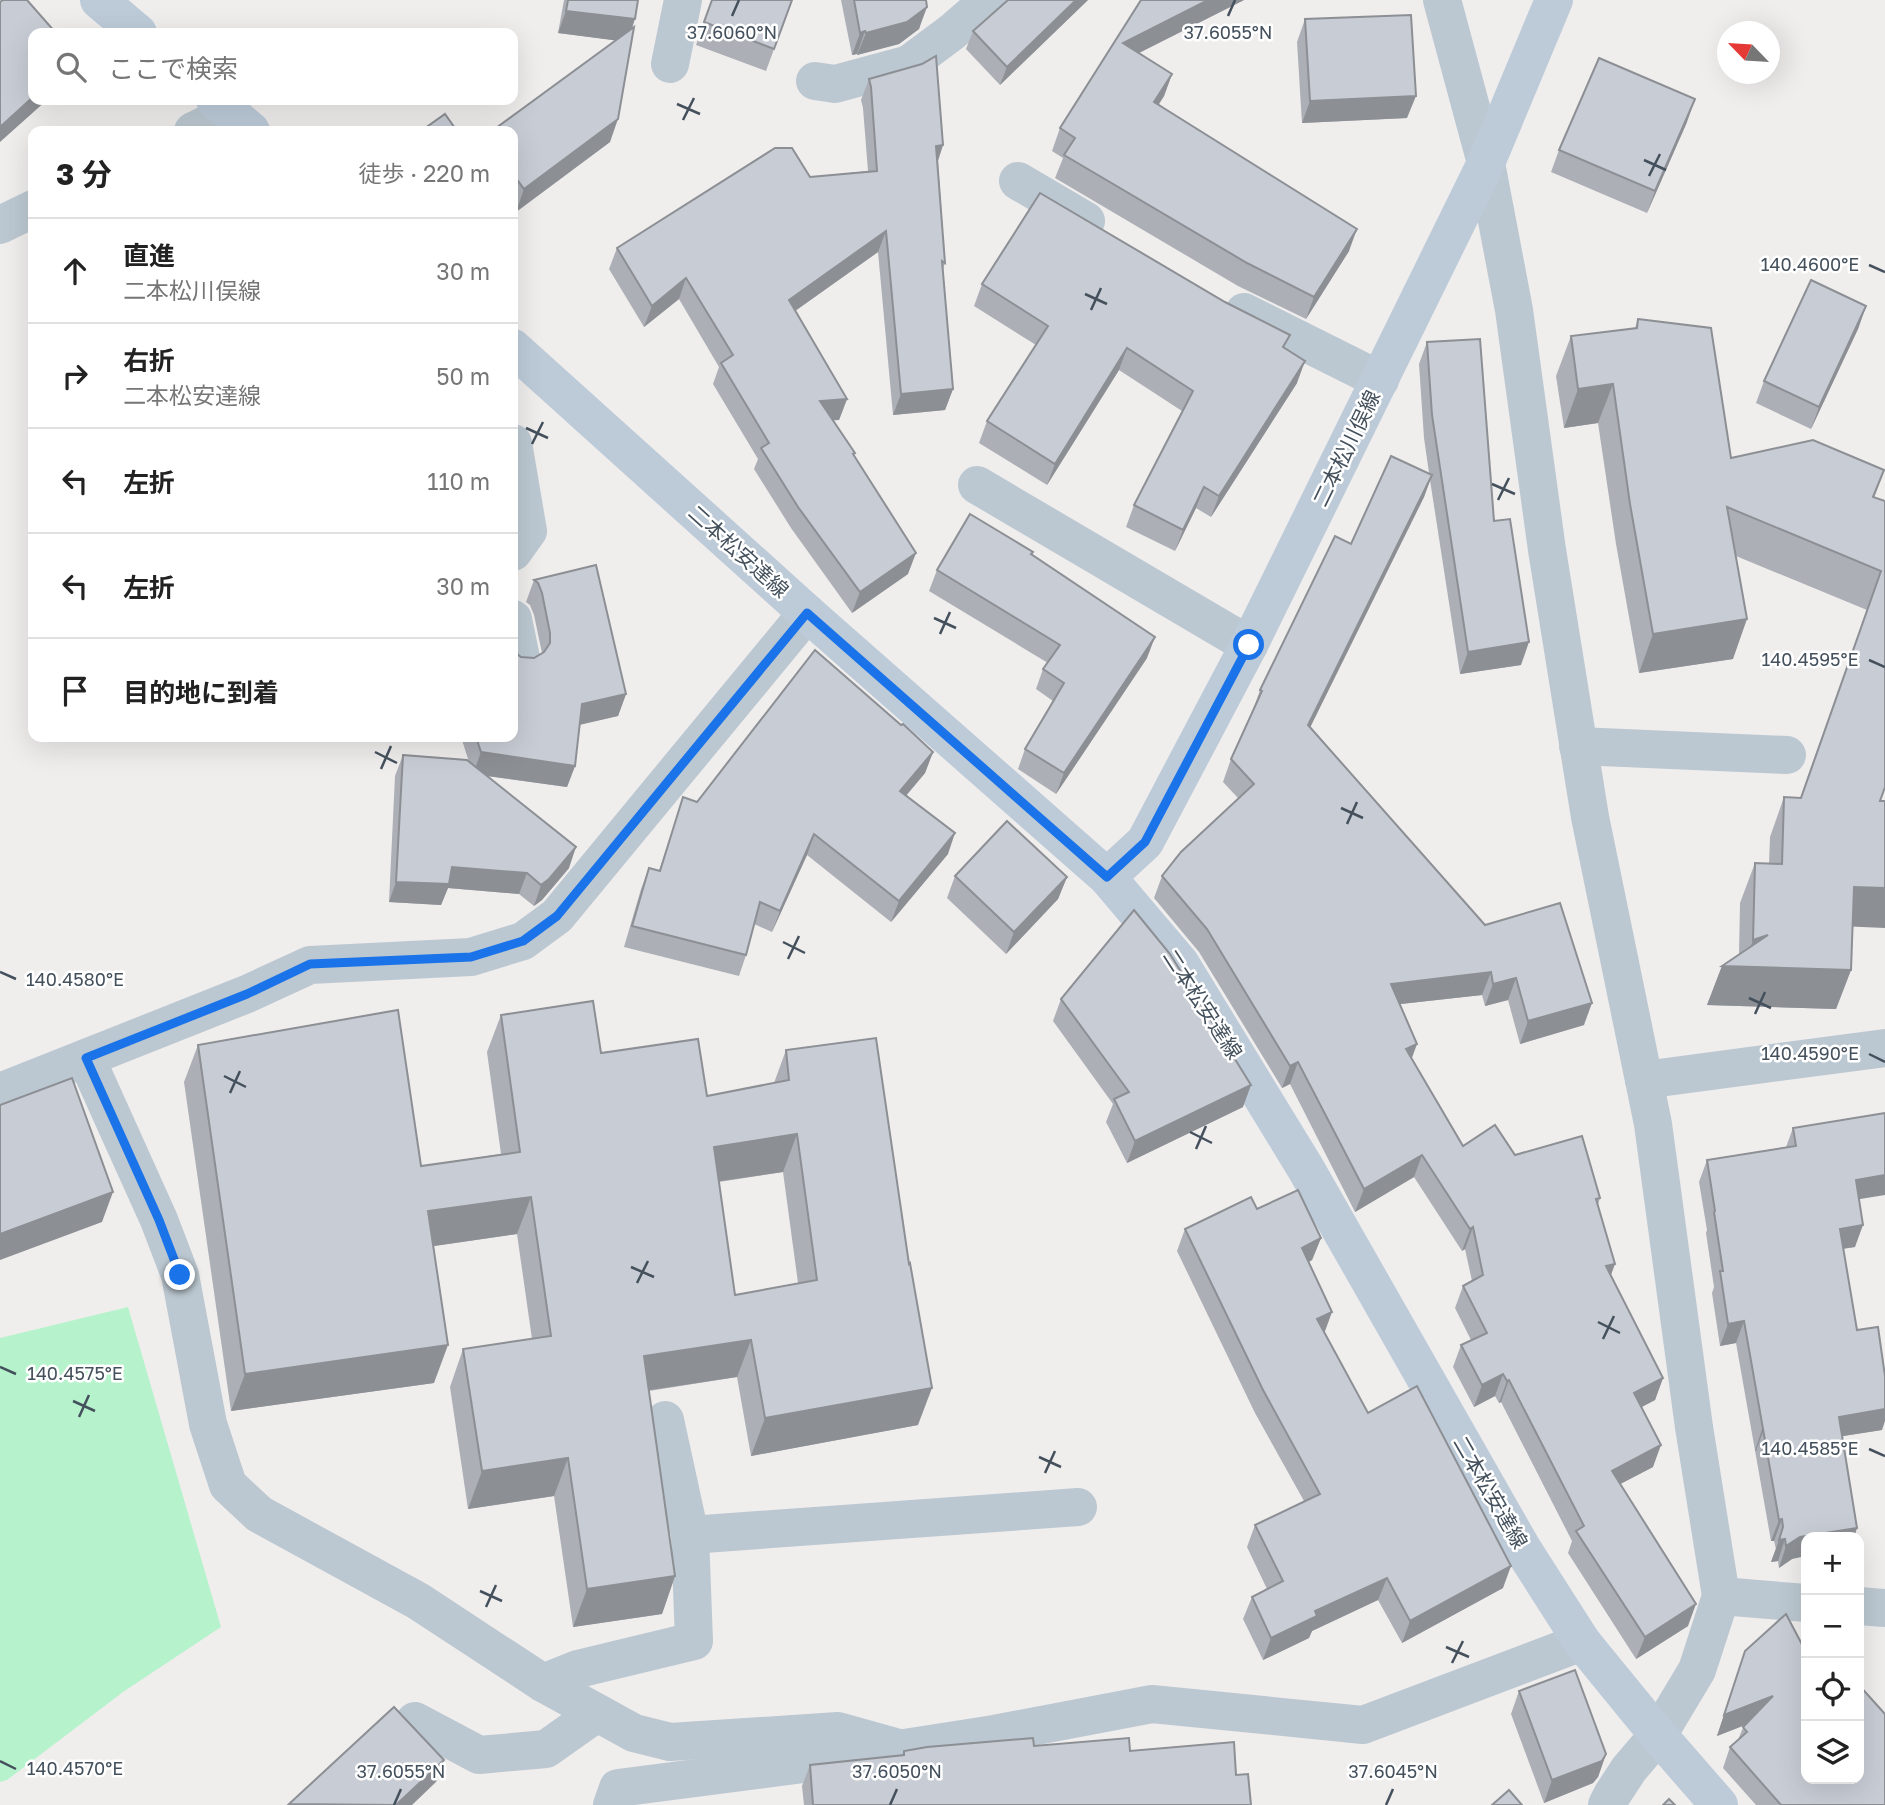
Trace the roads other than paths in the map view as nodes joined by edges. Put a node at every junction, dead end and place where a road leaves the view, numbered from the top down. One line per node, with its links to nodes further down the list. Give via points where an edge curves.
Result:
1 (99, 0): 6 (main road)
2 (683, 0): 7 (street)
3 (989, 0): 8 (street, via 909,64 835,84)
4 (1442, 0): 11 (street)
5 (1554, 0): 11 (main road, 二本松川俣線)
6 (132, 28)
7 (670, 64)
8 (816, 82)
9 (232, 115): 10 (street)
10 (205, 126)
11 (1486, 163): 18 (main road, 二本松川俣線); 26 (street, via 1514,310)
12 (1018, 181): 15 (street)
13 (28, 211): 14 (street)
14 (0, 225)
15 (1112, 236)
16 (1217, 298): 18 (street)
17 (518, 358): 22 (main road, 二本松安達線)
18 (1380, 380): 24 (main road, 二本松川俣線)
19 (518, 472): 21 (street, via 528,531)
20 (977, 485): 24 (street)
21 (518, 545)
22 (807, 613): 28 (main road, 二本松安達線); 30 (street, via 557,916 523,941 471,957 310,964)
23 (518, 643): 25 (street)
24 (1249, 645): 28 (main road, 二本松川俣線, via 1145,842)
25 (521, 658)
26 (1578, 746): 27 (street); 31 (street)
27 (1787, 755)
28 (1107, 877): 40 (main road, 二本松安達線, via 1187,975 1306,1169 1522,1548)
29 (1885, 1048): 31 (street)
30 (86, 1058): 32 (street); 41 (street, via 180,1275 208,1424 228,1485 259,1514 418,1601)
31 (1644, 1080): 36 (street)
32 (0, 1092)
33 (665, 1420): 35 (street)
34 (1077, 1507): 35 (street)
35 (690, 1535): 41 (street, via 694,1640)
36 (1721, 1596): 37 (street); 44 (street, via 1697,1670)
37 (1801, 1602)
38 (1864, 1606): 39 (street)
39 (1885, 1608)
40 (1582, 1642): 44 (main road, 二本松安達線); 45 (street, via 1363,1725 1152,1704)
41 (543, 1683): 42 (street)
42 (597, 1713): 43 (street, via 546,1749 480,1755); 45 (street, via 634,1733 670,1742 838,1731)
43 (415, 1721)
44 (1658, 1735): 47 (street, via 1629,1769); 48 (main road, 二本松安達線)
45 (900, 1748): 46 (street, via 618,1788)
46 (612, 1805)
47 (1608, 1805)
48 (1719, 1805)

